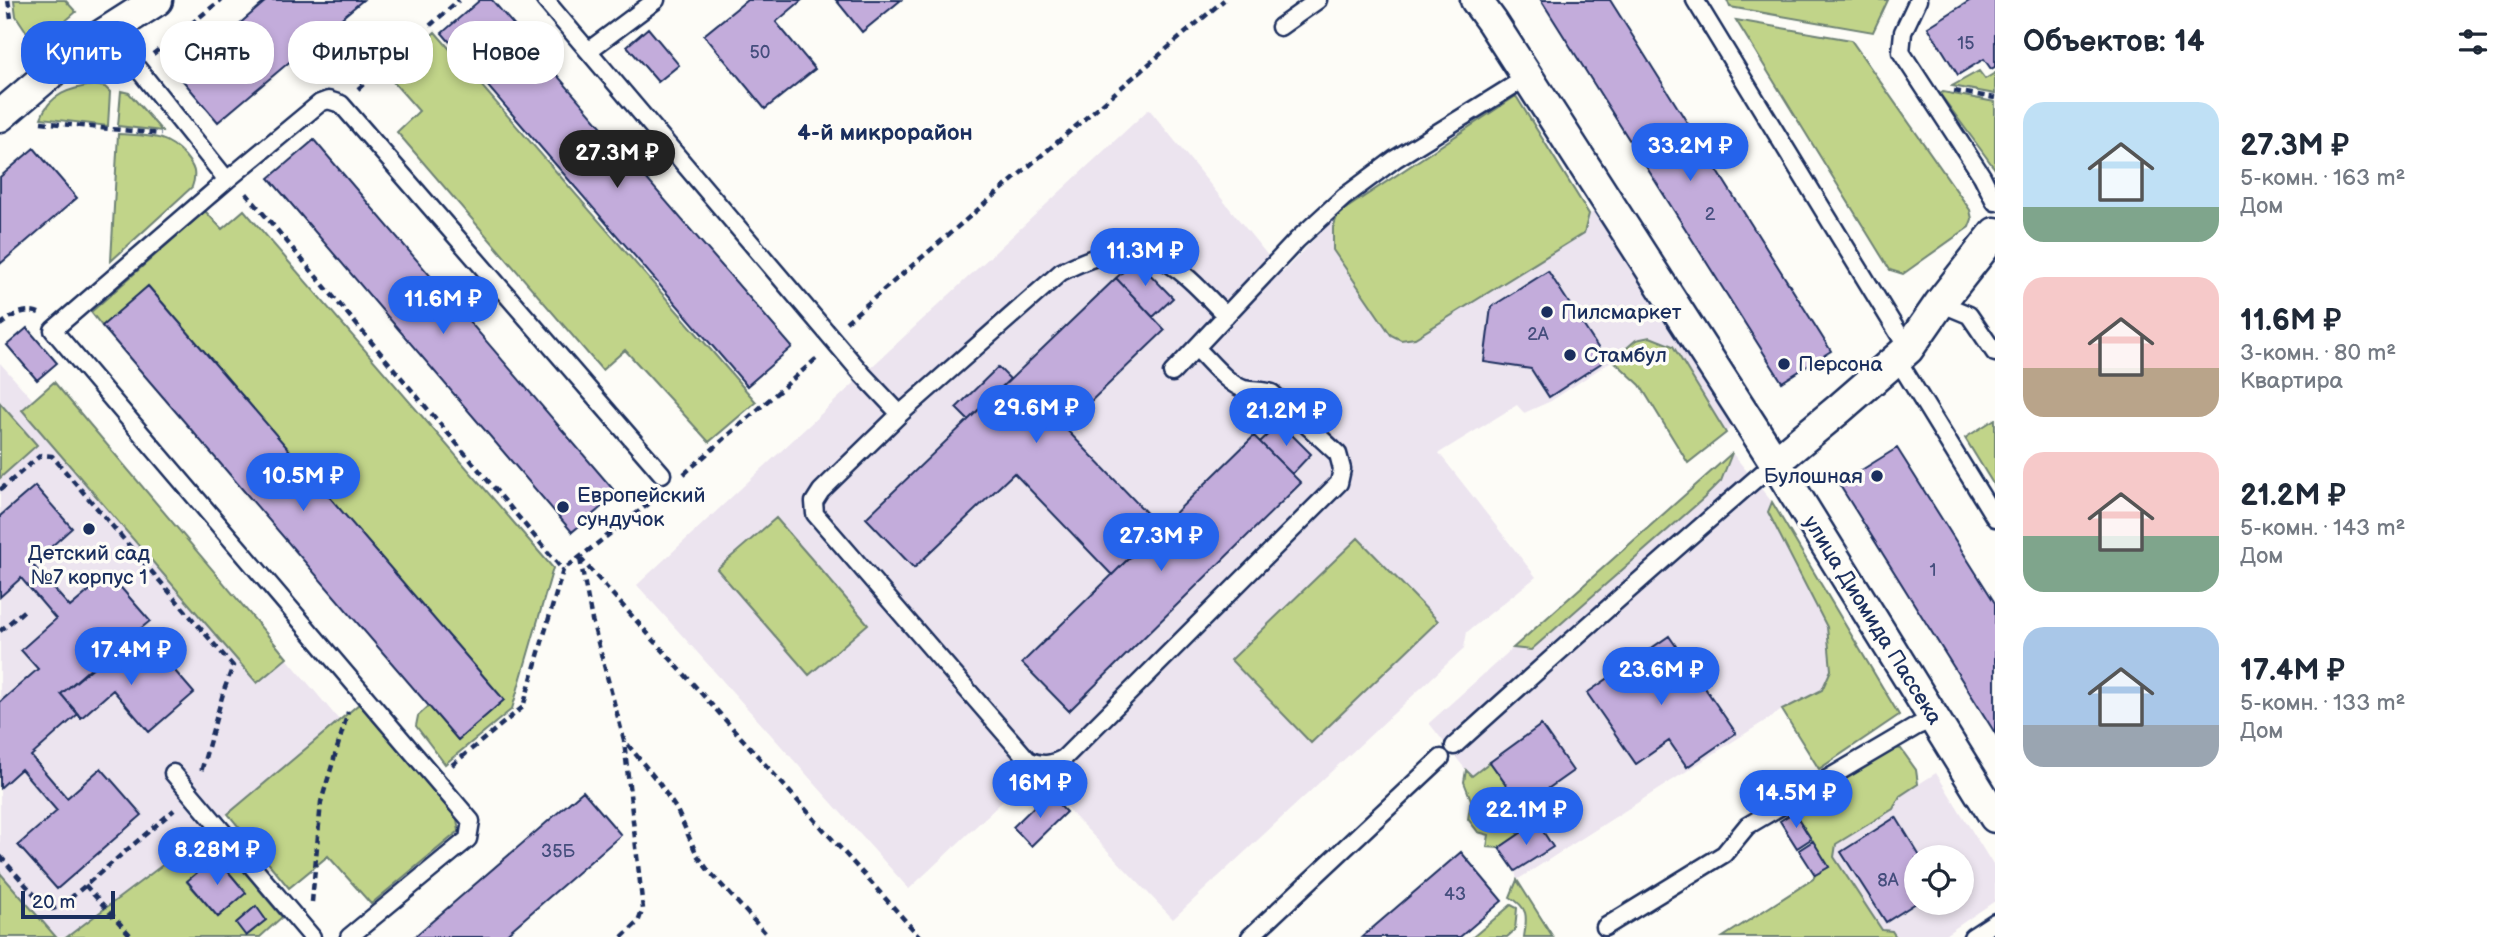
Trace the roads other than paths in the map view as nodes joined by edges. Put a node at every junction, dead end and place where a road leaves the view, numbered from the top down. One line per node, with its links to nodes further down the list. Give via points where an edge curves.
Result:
1 (156, 0): 8 (street)
2 (545, 0): 10 (lane)
3 (656, 0): 10 (lane)
4 (1318, 0): 9 (lane)
5 (1476, 0): 11 (street, улица Диомида Пассека)
6 (1695, 0): 22 (lane)
7 (1918, 0): 16 (lane, via 1903,32 1901,52)
8 (122, 21)
9 (1280, 27)
10 (588, 51): 24 (lane)
11 (1527, 77): 19 (lane, via 1395,159 1344,197); 25 (street, улица Диомида Пассека)
12 (146, 79): 15 (lane)
13 (38, 84): 14 (street)
14 (0, 116)
15 (229, 178): 26 (lane, via 320,103 341,104); 36 (lane, via 53,330 471,821 468,839)
16 (1995, 202)
17 (1995, 233): 18 (street)
18 (1940, 303): 21 (lane, via 1969,315); 22 (street)
19 (1226, 316): 20 (lane); 24 (lane, via 1165,260 1133,251 1087,259 1061,272)
20 (1196, 348): 23 (lane); 24 (lane, via 1235,385 1272,393 1338,454 1342,468 1339,483 1053,764 1028,761 815,514 814,502 821,491)
21 (1995, 353)
22 (1902, 354): 25 (street); 27 (lane)
23 (1172, 373)
24 (900, 414)
25 (1774, 462): 28 (street, улица Диомида Пассека); 29 (lane)
26 (662, 474)
27 (1995, 518)
28 (1934, 719): 32 (street, улица Диомида Пассека); 34 (lane, via 1746,826 1724,855)
29 (1454, 746)
30 (1441, 758): 37 (lane)
31 (173, 773): 35 (lane)
32 (1995, 817)
33 (1995, 922): 38 (lane)
34 (1605, 928)
35 (310, 936)
36 (349, 937)
37 (1250, 937)
38 (1972, 937)

